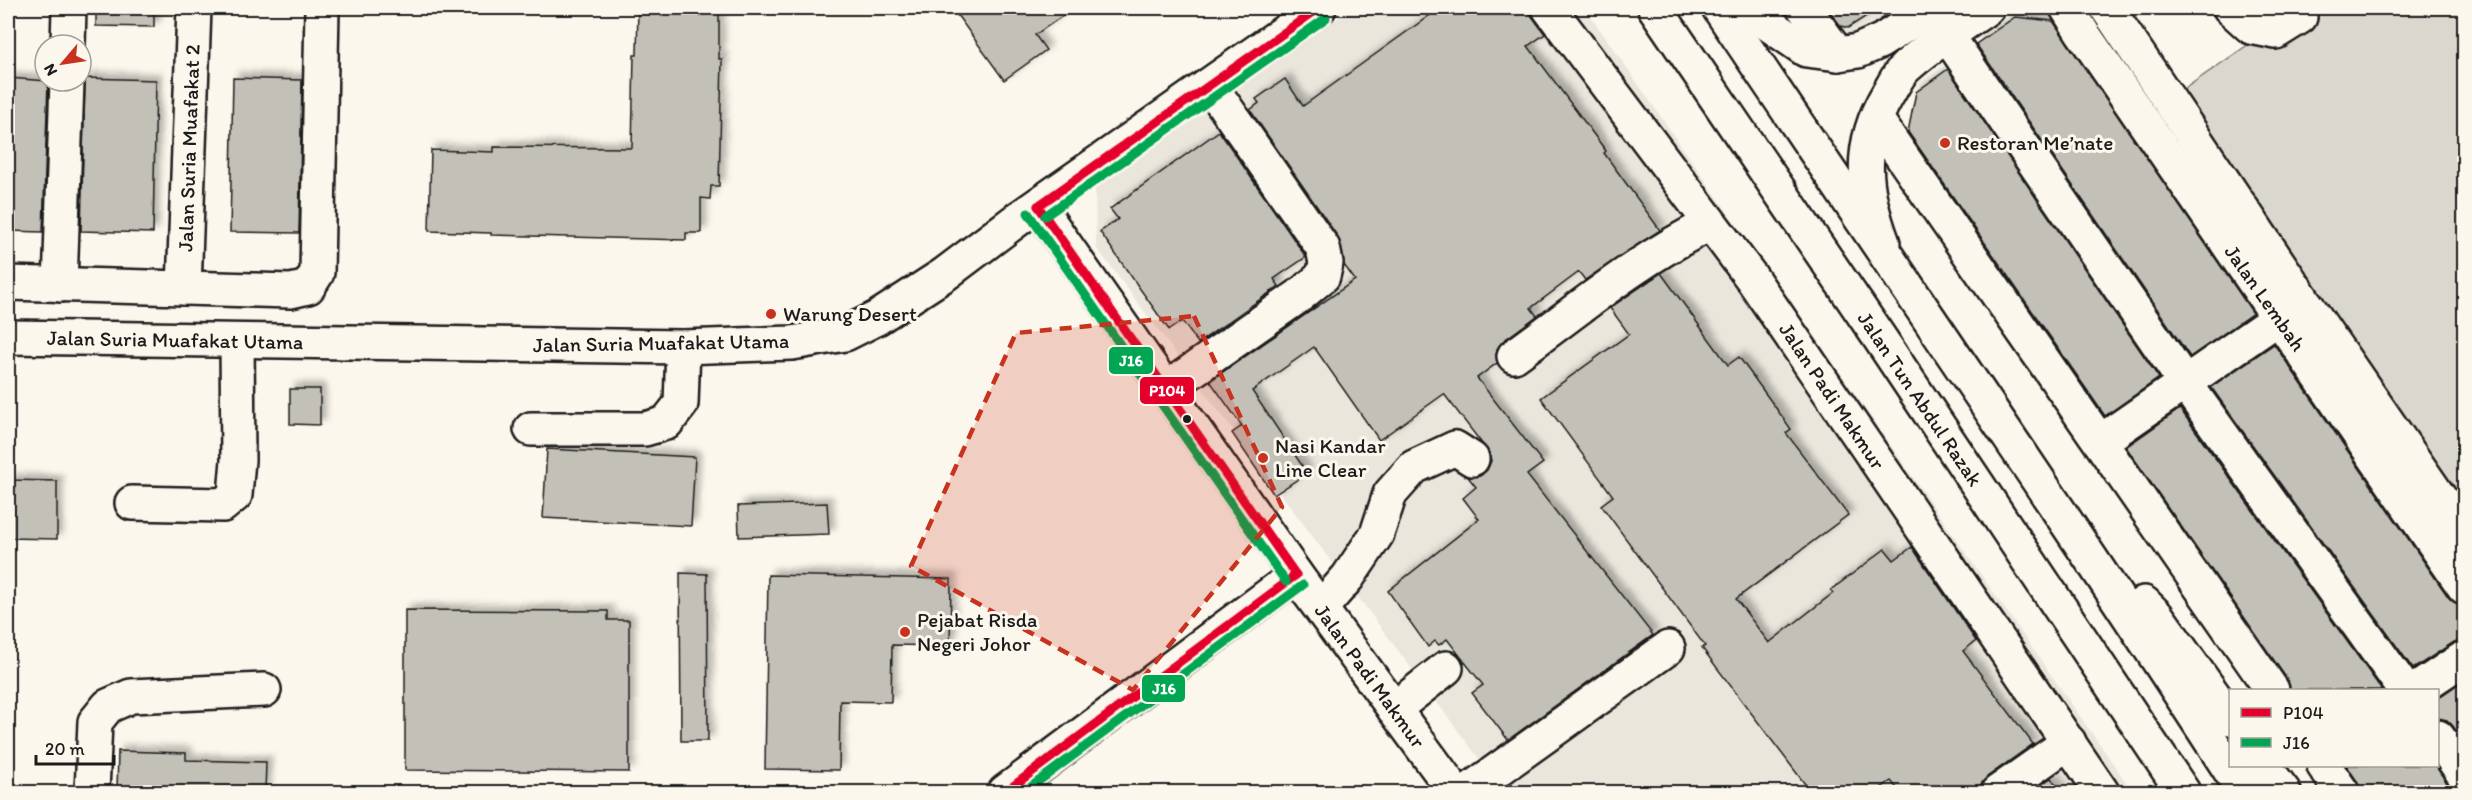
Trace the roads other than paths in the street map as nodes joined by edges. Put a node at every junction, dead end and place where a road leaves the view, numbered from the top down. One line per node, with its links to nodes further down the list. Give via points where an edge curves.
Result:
1 (69, 8): 16 (main road)
2 (194, 8): 26 (main road, Jalan Suria Muafakat 2)
3 (322, 8): 26 (main road, via 317,273 308,287 291,291)
4 (1319, 8): 18 (main road, Jalan Suria Muafakat Utama)
5 (1549, 8): 22 (main road, Jalan Padi Makmur)
6 (1655, 8): 63 (main road, Jalan Tun Abdul Razak)
7 (1719, 8): 23 (main road)
8 (1745, 8): 17 (main road, via 1806,50)
9 (1804, 8): 17 (main road)
10 (1987, 8): 15 (main road)
11 (2067, 8): 27 (main road, Jalan Lembah)
12 (2230, 8): 14 (main road, via 2251,27 2276,32)
13 (2113, 10): 27 (main road, Jalan Lembah)
14 (2300, 17)
15 (1940, 21): 17 (main road, via 1858,51); 20 (main road, via 1904,69); 32 (main road)
16 (68, 33)
17 (1838, 54)
18 (1210, 85): 21 (main road, Jalan Suria Muafakat Utama); 33 (main road, via 1323,248 1326,263 1323,276 1299,296)
19 (67, 93): 25 (main road)
20 (1876, 119): 23 (main road, via 1865,171 1868,200); 35 (main road)
21 (1038, 206): 30 (main road, Jalan Suria Muafakat Utama, via 945,274 845,334 792,343); 33 (main road, Jalan Padi Makmur)
22 (1710, 224): 31 (main road, via 1624,274); 53 (main road, Jalan Padi Makmur)
23 (1890, 259): 38 (main road)
24 (8, 283): 25 (main road)
25 (60, 285): 26 (main road)
26 (184, 288)
27 (2291, 309): 32 (main road); 39 (main road, Jalan Lembah); 41 (main road, Jalan Lembah)
28 (8, 337): 29 (main road, Jalan Suria Muafakat Utama)
29 (237, 341): 30 (main road, Jalan Suria Muafakat Utama); 37 (main road, via 235,495 223,505)
30 (684, 347): 34 (main road, via 681,404 666,423 645,429)
31 (1514, 356)
32 (2185, 382): 35 (main road); 47 (main road)
33 (1166, 389): 40 (main road, Jalan Padi Makmur)
34 (531, 429)
35 (2101, 441): 46 (main road)
36 (1472, 459): 42 (main road, via 1455,448 1414,467 1390,494 1372,542)
37 (132, 503)
38 (2058, 513): 51 (main road, via 2157,616); 64 (main road, via 2142,633)
39 (2464, 533)
40 (1296, 574): 42 (main road, Jalan Padi Makmur); 58 (main road)
41 (2464, 587)
42 (1321, 608): 50 (main road, Jalan Padi Makmur)
43 (1668, 648): 60 (main road)
44 (2464, 658): 48 (main road)
45 (1446, 668): 50 (main road)
46 (2271, 689)
47 (2404, 689)
48 (2418, 689)
49 (264, 690): 57 (main road, via 131,696 108,706 95,722)
50 (1394, 709): 59 (main road, Jalan Padi Makmur)
51 (2229, 717)
52 (2439, 738): 56 (main road)
53 (2068, 742): 61 (main road); 62 (main road, Jalan Padi Makmur)
54 (2265, 767): 65 (main road)
55 (2325, 767): 66 (main road)
56 (2464, 775)
57 (92, 792)
58 (1005, 792)
59 (1455, 792)
60 (1467, 792)
61 (1998, 792)
62 (2102, 792)
63 (2183, 792)
64 (2244, 792)
65 (2284, 792)
66 (2342, 792)

